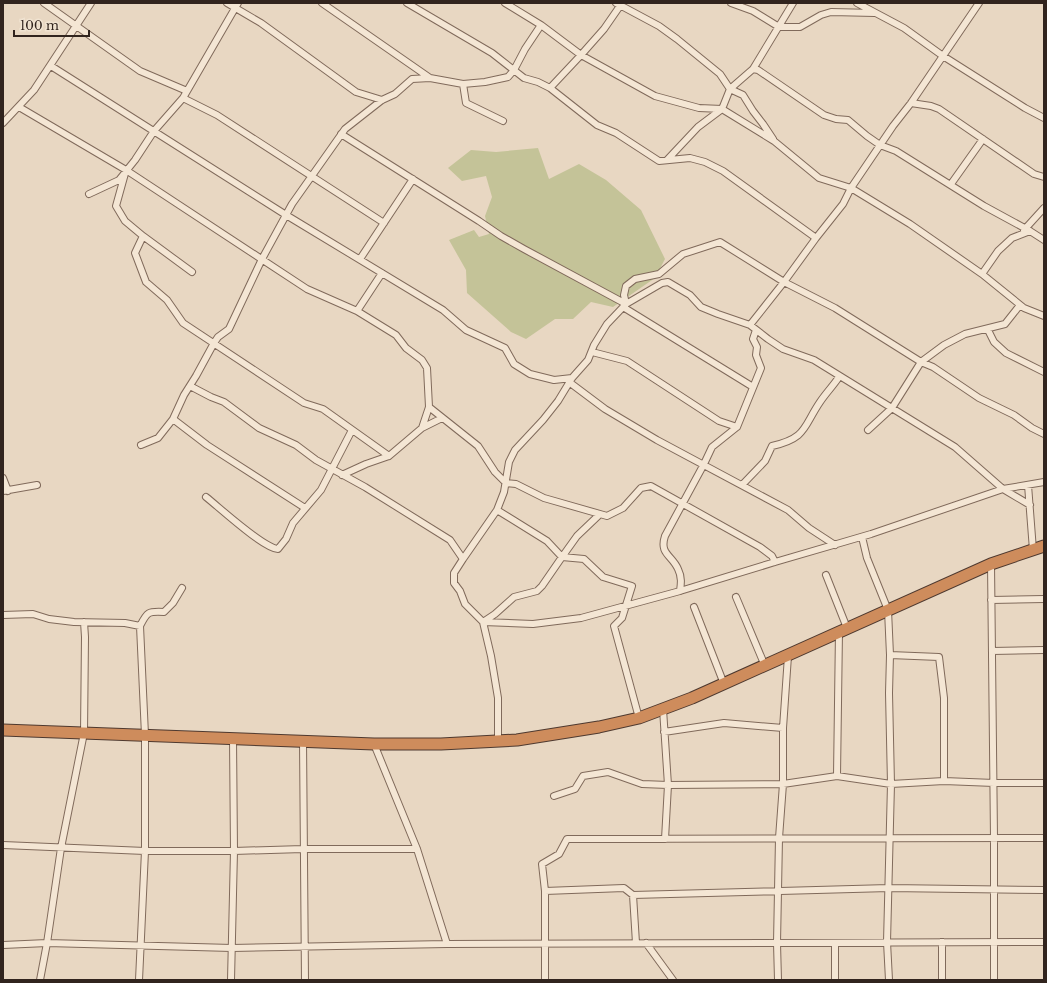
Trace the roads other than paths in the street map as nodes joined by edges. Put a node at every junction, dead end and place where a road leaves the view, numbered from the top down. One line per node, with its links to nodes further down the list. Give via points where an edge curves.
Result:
1 (44, 3): 15 (street)
2 (91, 3): 15 (street)
3 (226, 3): 12 (street)
4 (322, 3): 22 (street)
5 (407, 3): 21 (street, via 492,53)
6 (505, 3): 14 (street)
7 (731, 3): 16 (street, via 753,11)
8 (793, 3): 16 (street)
9 (857, 3): 13 (street)
10 (979, 3): 18 (street)
11 (620, 4): 17 (street, via 604,29); 25 (street, via 659,26 709,64)
12 (236, 5): 26 (street); 28 (street, via 356,92)
13 (877, 14): 16 (street, via 831,12 800,27); 18 (street, via 904,28)
14 (541, 25): 17 (street); 21 (street)
15 (76, 26): 19 (street); 26 (street, via 140,71)
16 (780, 27): 20 (street)
17 (581, 55): 24 (street); 31 (street, via 655,96 699,108)
18 (943, 56): 29 (street); 32 (street)
19 (51, 66): 30 (street); 35 (street)
20 (753, 69): 25 (street); 39 (street, via 824,115 848,120)
21 (514, 70): 23 (street, via 508,77); 24 (street, via 524,78)
22 (430, 78): 23 (street); 28 (street, via 412,79 395,94)
23 (464, 84): 33 (street, via 466,103)
24 (550, 88): 40 (street, via 597,125 616,133 659,161)
25 (730, 89): 31 (street); 38 (street, via 743,95)
26 (187, 91): 27 (street)
27 (183, 98): 35 (street); 42 (street, via 217,115)
28 (382, 100): 36 (street)
29 (911, 103): 37 (street, via 939,110); 39 (street)
30 (19, 106): 34 (street); 41 (street)
31 (722, 110): 38 (street); 40 (street, via 698,127)
32 (1044, 118)
33 (503, 121)
34 (3, 123)
35 (154, 131): 41 (street); 49 (street)
36 (341, 134): 42 (street); 44 (street)
37 (983, 139): 43 (street, via 1034,174); 45 (street)
38 (774, 141): 46 (street, via 819,178)
39 (880, 144): 45 (street); 46 (street)
40 (667, 160): 53 (street, via 690,158 723,171)
41 (126, 170): 47 (street, via 119,180); 52 (street, via 116,206 126,221); 55 (street)
42 (311, 177): 49 (street); 50 (street)
43 (1044, 177)
44 (413, 179): 50 (street); 61 (street, via 500,236)
45 (951, 184): 51 (street)
46 (852, 188): 53 (street, via 843,204); 59 (street)
47 (89, 194)
48 (1044, 208): 51 (street)
49 (286, 215): 55 (street); 56 (street)
50 (384, 223): 56 (street)
51 (1028, 230): 54 (street); 59 (street, via 1012,238 998,251)
52 (143, 236): 57 (street); 68 (street, via 135,253 146,282 166,300 182,322)
53 (816, 238): 60 (street)
54 (1044, 240)
55 (262, 259): 63 (street, via 307,289); 68 (street, via 229,329)
56 (360, 259): 58 (street)
57 (192, 272)
58 (382, 273): 63 (street); 73 (street, via 443,310 466,330 505,348 514,364 530,374 554,380)
59 (982, 274): 62 (street)
60 (784, 282): 61 (street, via 720,242 683,254 659,274 635,279 626,286); 65 (street); 70 (street, via 835,308)
61 (624, 305): 65 (street, via 668,282 690,294 701,306); 69 (street, via 607,324); 75 (street)
62 (1020, 305): 64 (street); 67 (street, via 1006,324)
63 (357, 311): 76 (street, via 396,335 406,348 422,360 427,368)
64 (1044, 316)
65 (750, 325): 66 (street)
66 (756, 330): 72 (street, via 783,349 814,360); 75 (street, via 752,339 757,347 756,355 761,368)
67 (988, 330): 70 (street, via 965,334); 71 (street, via 994,342 1006,353)
68 (214, 342): 74 (street); 82 (street, via 304,403 323,409)
69 (592, 352): 73 (street); 80 (street, via 626,361 719,421)
70 (921, 362): 77 (street); 84 (street)
71 (1044, 372)
72 (839, 377): 77 (street); 94 (street, via 820,401 805,429 796,438 772,446 765,461)
73 (571, 380): 87 (street, via 612,413); 92 (street, via 543,420 515,450 509,462)
74 (190, 386): 79 (street); 88 (street, via 224,402 260,428 296,445)
75 (753, 387): 80 (street)
76 (429, 407): 78 (street); 81 (street)
77 (892, 408): 83 (street); 96 (street, via 955,447)
78 (442, 418): 81 (street); 92 (street, via 478,446 495,472)
79 (173, 419): 85 (street, via 158,438); 101 (street, via 207,445)
80 (737, 426): 87 (street, via 712,447)
81 (422, 428): 86 (street)
82 (352, 430): 86 (street); 88 (street)
83 (868, 430)
84 (1044, 434)
85 (141, 445)
86 (389, 456): 89 (street)
87 (704, 464): 94 (street); 99 (street)
88 (333, 470): 89 (street); 101 (street, via 321,490)
89 (342, 475): 109 (street, via 450,540)
90 (3, 478): 97 (street)
91 (1044, 482): 95 (street)
92 (506, 483): 102 (street); 103 (street, via 516,484 544,498)
93 (37, 484): 97 (street)
94 (742, 485): 105 (street, via 788,510)
95 (1028, 485): 96 (street); 100 (street)
96 (1003, 489): 100 (street); 104 (street)
97 (6, 491)
98 (206, 497): 101 (street, via 257,539 274,549 278,549 286,539 293,523)
99 (683, 504): 103 (street, via 651,486 641,488 623,508 607,516); 110 (street, via 760,547 772,556); 114 (street, via 663,543 664,550 678,569)
100 (1030, 505): 107 (street)
101 (305, 508)
102 (497, 510): 108 (street, via 547,541); 109 (street)
103 (599, 515): 108 (street, via 577,536)
104 (862, 537): 105 (street); 120 (street, via 867,558)
105 (835, 545): 110 (street)
106 (1044, 546): 107 (highway)
107 (1033, 550): 111 (highway)
108 (562, 557): 118 (street, via 584,559 603,577 632,586); 123 (street, via 542,586 537,590 514,596)
109 (463, 559): 123 (street, via 454,573 454,583 465,604)
110 (775, 562): 114 (street)
111 (991, 564): 117 (street); 120 (highway)
112 (826, 575): 125 (street)
113 (182, 588): 124 (street, via 164,612 151,611)
114 (680, 591): 118 (street)
115 (736, 597): 130 (street)
116 (1044, 599): 117 (street)
117 (991, 600): 127 (street)
118 (624, 606): 123 (street, via 581,618 533,624); 133 (street, via 622,618 614,626)
119 (694, 606): 131 (street)
120 (888, 610): 125 (highway); 128 (street)
121 (3, 615): 122 (street, via 33,614 49,619)
122 (84, 622): 124 (street); 137 (street)
123 (484, 622): 141 (street, via 498,698)
124 (140, 626): 138 (street)
125 (843, 630): 129 (highway); 143 (street)
126 (1044, 650): 127 (street)
127 (992, 651): 148 (street)
128 (890, 655): 144 (street, via 939,657 944,698); 147 (street)
129 (788, 656): 130 (highway); 134 (street)
130 (765, 666): 131 (highway)
131 (724, 684): 132 (highway)
132 (663, 709): 133 (highway); 136 (street)
133 (638, 718): 141 (highway, via 599,727)
134 (783, 728): 136 (street, via 724,723); 146 (street)
135 (3, 730): 137 (highway)
136 (664, 732): 149 (street)
137 (84, 733): 138 (highway); 157 (street)
138 (145, 735): 139 (highway); 160 (street)
139 (233, 738): 140 (highway); 161 (street)
140 (303, 740): 142 (highway); 158 (street)
141 (498, 741): 142 (highway)
142 (374, 744): 159 (street)
143 (837, 776): 146 (street); 147 (street)
144 (944, 781): 147 (street); 148 (street)
145 (1044, 783): 148 (street)
146 (783, 784): 149 (street); 151 (street)
147 (891, 784): 152 (street)
148 (994, 784): 153 (street)
149 (668, 785): 150 (street, via 642,784 608,772 583,776 575,789); 155 (street)
150 (554, 796)
151 (779, 838): 152 (street); 155 (street); 166 (street)
152 (890, 838): 153 (street); 162 (street)
153 (994, 838): 154 (street); 163 (street)
154 (1044, 838)
155 (665, 839): 165 (street, via 567,839 559,854 542,864)
156 (3, 845): 157 (street)
157 (61, 848): 160 (street); 173 (street)
158 (303, 849): 159 (street); 161 (street); 181 (street)
159 (417, 849): 175 (street)
160 (145, 851): 161 (street); 180 (street)
161 (234, 851): 182 (street)
162 (889, 888): 163 (street); 166 (street); 169 (street)
163 (994, 889): 164 (street); 171 (street)
164 (1044, 890)
165 (545, 891): 167 (street, via 624,888); 176 (street)
166 (778, 891): 167 (street); 174 (street)
167 (633, 895): 177 (street)
168 (835, 942): 169 (street); 174 (street); 190 (street)
169 (887, 942): 170 (street); 191 (street)
170 (942, 942): 171 (street); 192 (street)
171 (995, 942): 172 (street); 193 (street)
172 (1044, 942)
173 (47, 943): 179 (street); 180 (street); 183 (street)
174 (777, 943): 178 (street); 189 (street)
175 (447, 944): 176 (street); 181 (street)
176 (545, 944): 177 (street); 187 (street)
177 (636, 944): 178 (street)
178 (646, 944): 188 (street)
179 (3, 945)
180 (139, 946): 182 (street); 184 (street)
181 (305, 946): 182 (street); 186 (street)
182 (232, 948): 185 (street)
183 (40, 980)
184 (139, 980)
185 (231, 980)
186 (305, 980)
187 (545, 980)
188 (673, 980)
189 (778, 980)
190 (835, 980)
191 (888, 980)
192 (942, 980)
193 (994, 980)

